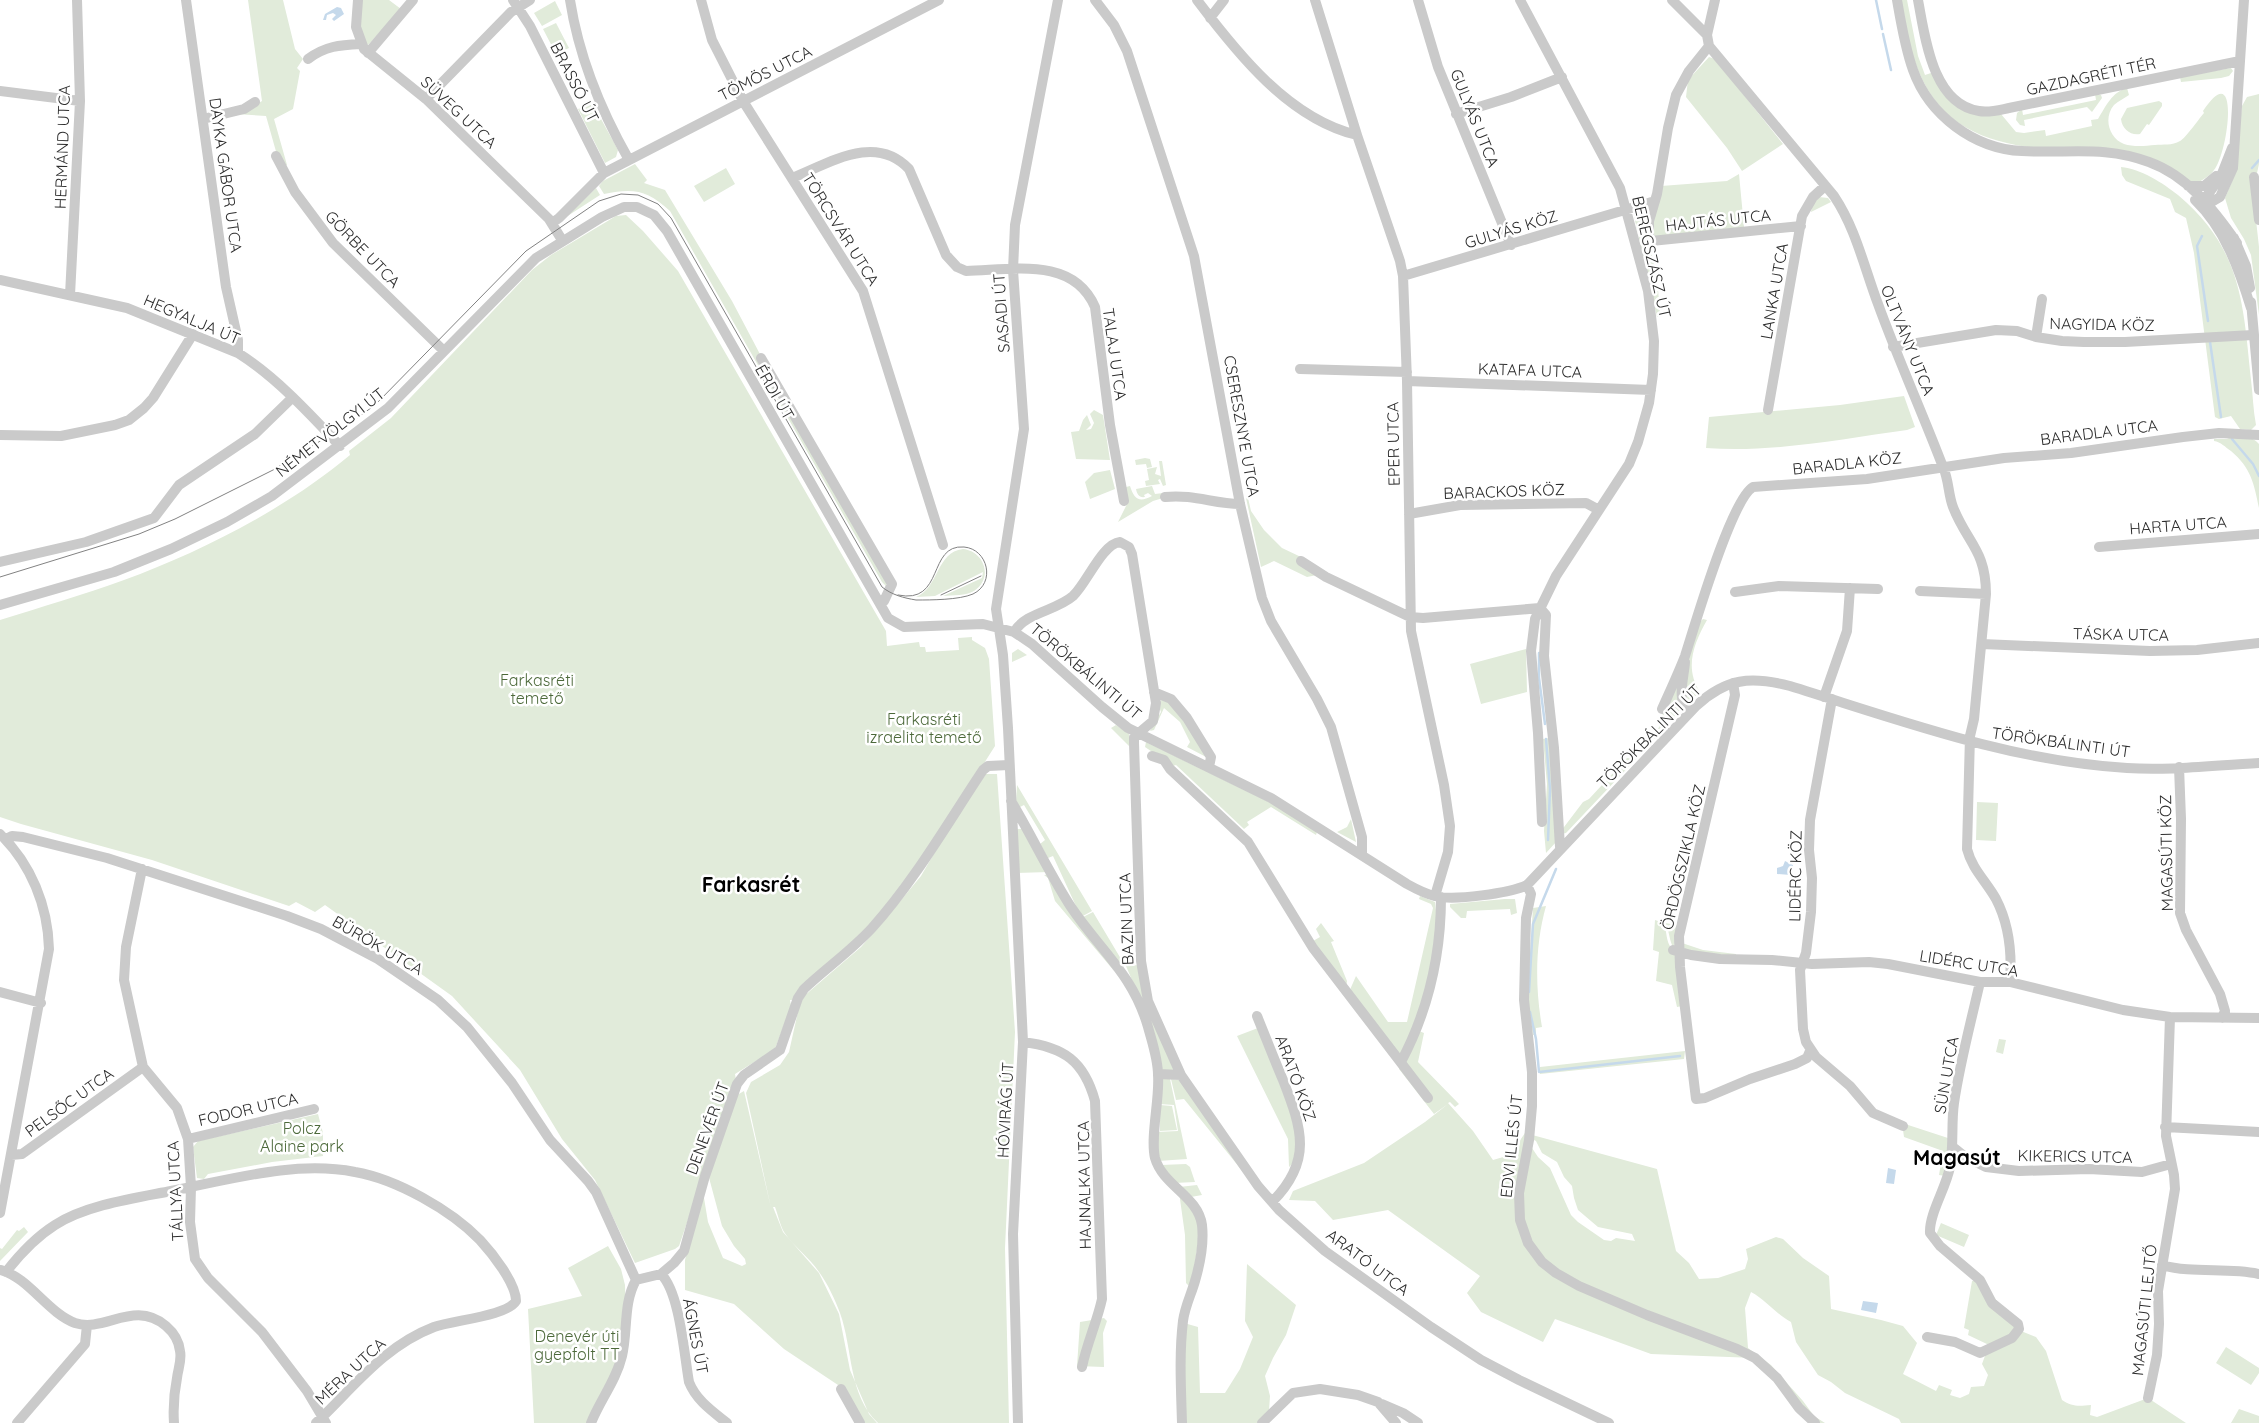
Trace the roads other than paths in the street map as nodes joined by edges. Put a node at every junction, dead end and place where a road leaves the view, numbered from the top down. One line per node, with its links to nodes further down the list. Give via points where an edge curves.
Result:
1 (77, 0): 32 (street, HERMÁND UTCA)
2 (186, 0): 36 (street, DAYKA GÁBOR UTCA)
3 (358, 0): 24 (street, SÜVEG UTCA, via 356,27)
4 (413, 0): 26 (street)
5 (530, 0): 21 (street)
6 (700, 0): 33 (street, TÖRCSVÁR UTCA, via 712,40)
7 (939, 0): 33 (street, TÖMÖS UTCA)
8 (1058, 0): 59 (street, SASADI ÚT, via 1015,225)
9 (1095, 0): 84 (street, CSERESZNYE UTCA, via 1114,25 1127,51 1194,256)
10 (1197, 0): 22 (street)
11 (1224, 0): 22 (street)
12 (1315, 0): 37 (street, EPER UTCA)
13 (1418, 0): 35 (street, GULYÁS UTCA, via 1431,50)
14 (1520, 0): 29 (street, BEREGSZÁSZ ÚT)
15 (1672, 0): 23 (street, OLTVÁNY UTCA)
16 (1716, 0): 23 (street)
17 (1897, 0): 39 (street, via 1913,71 1926,96 1945,119 1968,136 1999,148 2022,152)
18 (1918, 0): 28 (street, GAZDAGRÉTI TÉR, via 1929,56 1939,78 1952,97 1970,108 1988,112)
19 (2244, 0): 28 (street)
20 (570, 1): 41 (street, BRASSÓ ÚT, via 578,46 597,98)
21 (515, 4): 31 (street); 43 (street, BRASSÓ ÚT, via 530,26)
22 (1210, 18): 37 (street, via 1247,63 1281,94 1315,118)
23 (1706, 36): 25 (street, OLTVÁNY UTCA)
24 (361, 44): 26 (street, SÜVEG UTCA); 27 (street, via 328,48)
25 (1709, 46): 46 (street, OLTVÁNY UTCA); 49 (street, via 1689,71 1676,95)
26 (368, 53): 31 (street, SÜVEG UTCA)
27 (308, 59)
28 (2240, 62): 38 (street)
29 (1562, 77): 35 (street); 52 (street, BEREGSZÁSZ ÚT, via 1612,170)
30 (0, 92): 32 (street)
31 (426, 99): 54 (street, SÜVEG UTCA)
32 (80, 101): 62 (street, HERMÁND UTCA)
33 (743, 101): 41 (street, TÖMÖS UTCA); 45 (street, TÖRCSVÁR UTCA)
34 (255, 102): 36 (street, via 244,109)
35 (1456, 114): 58 (street, GULYÁS UTCA)
36 (203, 119): 70 (street, DAYKA GÁBOR UTCA)
37 (1357, 135): 60 (street, EPER UTCA)
38 (2234, 142): 42 (street); 48 (street, via 2232,168)
39 (2081, 151): 47 (street, via 2099,150 2135,157 2163,168); 50 (street, via 2154,171)
40 (276, 156): 69 (street, GÖRBE UTCA, via 295,192 333,243)
41 (629, 160): 43 (street, TÖMÖS UTCA)
42 (2226, 163): 47 (street, via 2209,183); 50 (street)
43 (604, 173): 54 (street)
44 (2254, 177): 53 (street)
45 (792, 178): 59 (street, TALAJ UTCA, via 861,152 872,150 892,155 909,169 951,262 966,270); 88 (street, TÖRCSVÁR UTCA, via 863,291)
46 (1825, 186): 55 (street, LANKA UTCA, via 1806,206); 68 (street, OLTVÁNY UTCA, via 1851,226)
47 (2188, 186): 50 (street)
48 (2220, 197): 50 (street); 57 (street, via 2222,214)
49 (1655, 201): 52 (street, GULYÁS KÖZ); 55 (street, HAJTÁS UTCA, via 1649,226 1649,236 1654,242)
50 (2205, 204): 57 (street); 64 (street, via 2235,260)
51 (631, 206): 56 (street, NÉMETVÖLGYI ÚT, via 616,210); 97 (street, ÉRDI ÚT, via 654,216 666,231)
52 (1627, 209): 58 (street, GULYÁS KÖZ); 74 (street, BEREGSZÁSZ ÚT, via 1652,313)
53 (2259, 220)
54 (552, 222): 56 (street, SÜVEG UTCA)
55 (1801, 226): 77 (street, LANKA UTCA)
56 (562, 240): 69 (street, NÉMETVÖLGYI ÚT, via 536,258)
57 (2236, 242): 64 (street, via 2249,278)
58 (1511, 245): 60 (street, GULYÁS KÖZ)
59 (1013, 270): 83 (street, TALAJ UTCA, via 1042,270 1066,275 1091,298 1098,323 1110,425); 101 (street, SASADI ÚT, via 1024,429 996,609)
60 (1403, 276): 73 (street, EPER UTCA)
61 (0, 280): 62 (street, HEGYALJA ÚT)
62 (70, 295): 65 (street, HEGYALJA ÚT, via 127,308)
63 (2042, 299): 67 (street)
64 (2251, 308): 66 (street)
65 (193, 334): 70 (street, HEGYALJA ÚT); 78 (street, via 152,398 129,420 61,436)
66 (2253, 335): 67 (street, NAGYIDA KÖZ, via 2125,342 2062,341); 75 (street)
67 (2036, 337): 68 (street, NAGYIDA KÖZ, via 2017,331 1996,330)
68 (1893, 347): 81 (street, OLTVÁNY UTCA)
69 (444, 351): 80 (street, NÉMETVÖLGYI ÚT, via 388,408)
70 (238, 353): 76 (street, HEGYALJA ÚT)
71 (761, 358): 97 (street, ÉRDI ÚT, via 892,584)
72 (1300, 369): 73 (street, KATAFA UTCA)
73 (1407, 376): 74 (street, KATAFA UTCA); 86 (street, EPER UTCA)
74 (1651, 390): 85 (street, BEREGSZÁSZ ÚT, via 1629,464)
75 (2259, 390)
76 (292, 398): 80 (street, HEGYALJA ÚT); 91 (street, via 254,434 179,485 154,518 86,542)
77 (1768, 410)
78 (0, 435)
79 (2259, 435): 81 (street, BARADLA UTCA, via 2182,437)
80 (340, 446): 98 (street, NÉMETVÖLGYI ÚT, via 272,496 171,549 114,572)
81 (1944, 467): 96 (street, OLTVÁNY UTCA, via 1954,509 1980,557); 105 (street, BARADLA KÖZ, via 1867,479 1753,487 1741,500 1730,523)
82 (1165, 497): 84 (street, via 1193,496)
83 (1124, 501)
84 (1240, 504): 123 (street, CSERESZNYE UTCA, via 1265,607 1317,699 1333,735 1362,838)
85 (1599, 510): 86 (street, BARACKOS KÖZ, via 1586,504 1460,505); 99 (street, BEREGSZÁSZ ÚT, via 1556,576)
86 (1409, 514): 100 (street, EPER UTCA)
87 (2259, 534): 89 (street, HARTA UTCA)
88 (943, 545)
89 (2098, 547)
90 (1301, 561): 100 (street, via 1326,577)
91 (0, 562)
92 (1850, 588): 93 (street); 95 (street, via 1779,586); 108 (street, LIDÉRC KÖZ, via 1847,631)
93 (1878, 589)
94 (1920, 591): 96 (street)
95 (1735, 592)
96 (1986, 594): 104 (street, OLTVÁNY UTCA)
97 (882, 604): 101 (street, TÖRÖKBÁLINTI ÚT, via 888,618 904,627)
98 (0, 605)
99 (1540, 608): 100 (street); 111 (street, via 1546,615 1544,656); 112 (street, BEREGSZÁSZ ÚT, via 1535,619 1531,651)
100 (1410, 617): 126 (street, EPER UTCA, via 1413,646 1450,826)
101 (998, 626): 102 (street, TÖRÖKBÁLINTI ÚT); 116 (street, SASADI ÚT, via 1003,656)
102 (1014, 632): 107 (street, via 1020,624 1072,597 1111,545 1120,542 1132,554); 114 (street, TÖRÖKBÁLINTI ÚT, via 1031,643 1118,721)
103 (2259, 643): 104 (street, TÁSKA UTCA, via 2150,651)
104 (1982, 644): 113 (street, OLTVÁNY UTCA)
105 (1685, 656): 109 (street); 110 (street, via 1682,699 1683,707)
106 (1733, 683): 108 (street, TÖRÖKBÁLINTI ÚT, via 1752,680 1774,682); 110 (street, TÖRÖKBÁLINTI ÚT, via 1710,694); 127 (street, ÖRDÖGSZIKLA KÖZ, via 1736,693 1680,925)
107 (1154, 692): 114 (street, via 1155,717); 117 (street, TÖRÖKBÁLINTI ÚT, via 1166,695 1183,712 1211,757)
108 (1828, 698): 113 (street, TÖRÖKBÁLINTI ÚT); 128 (street, LIDÉRC KÖZ, via 1810,820 1811,912)
109 (1662, 709)
110 (1689, 713): 122 (street, TÖRÖKBÁLINTI ÚT)
111 (1552, 731): 112 (street); 122 (street)
112 (1538, 733): 120 (street, BEREGSZÁSZ ÚT)
113 (1970, 742): 118 (street, TÖRÖKBÁLINTI ÚT, via 2105,766); 130 (street, OLTVÁNY UTCA, via 1967,849 1973,867 1996,899 2002,917 2011,961)
114 (1137, 745): 117 (street, TÖRÖKBÁLINTI ÚT); 139 (street, via 1160,765 1170,769 1248,842 1310,944); 142 (street, BAZIN UTCA, via 1141,961 1148,1001)
115 (2259, 763): 118 (street, TÖRÖKBÁLINTI ÚT)
116 (1009, 765): 119 (street, HÓVIRÁG ÚT); 157 (street, DENEVÉR ÚT, via 988,766 983,770 921,866 891,905 858,942 804,989 780,1050 740,1079 705,1176 688,1242 674,1264)
117 (1209, 767): 123 (street, TÖRÖKBÁLINTI ÚT, via 1278,802)
118 (2179, 767): 135 (street, MAGASÚTI KÖZ, via 2180,914 2220,994 2225,1011)
119 (1010, 799): 137 (street, HÓVIRÁG ÚT); 141 (street, via 1070,905 1127,978 1141,1005)
120 (1542, 822)
121 (3, 837): 124 (street, BÜRÖK UTCA, via 23,837); 132 (street, via 32,878 44,913 49,949)
122 (1560, 848): 125 (street, TÖRÖKBÁLINTI ÚT)
123 (1362, 855): 126 (street, TÖRÖKBÁLINTI ÚT, via 1412,887)
124 (142, 869): 140 (street, TÁLLYA UTCA, via 126,947 124,980); 159 (street, BÜRÖK UTCA, via 321,929 378,958 452,1012 512,1083 550,1140 588,1180)
125 (1527, 885): 126 (street, TÖRÖKBÁLINTI ÚT, via 1512,891); 179 (street, EDVI ILLÉS ÚT, via 1531,894 1526,918 1524,1000 1532,1072 1532,1106 1518,1193 1520,1220 1528,1243 1542,1262 1579,1286 1755,1358 1777,1378 1799,1408)
126 (1438, 897): 139 (street, EPER UTCA, via 1441,911 1439,946 1428,997)
127 (1677, 952): 128 (street, LIDÉRC UTCA, via 1720,959); 138 (street, ÖRDÖGSZIKLA KÖZ, via 1696,1099 1796,1064 1807,1058)
128 (1804, 964): 129 (street, LIDÉRC UTCA, via 1869,962); 138 (street, LIDÉRC KÖZ, via 1800,970 1802,1013)
129 (1980, 982): 130 (street, LIDÉRC UTCA); 149 (street, SÜN UTCA, via 1956,1091)
130 (2010, 982): 134 (street, LIDÉRC UTCA, via 2123,1010)
131 (0, 992): 132 (street)
132 (40, 1003): 150 (street)
133 (1257, 1016): 153 (street, ARATÓ KÖZ, via 1290,1098 1301,1135 1293,1177)
134 (2170, 1017): 135 (street, LIDÉRC UTCA); 146 (street, MAGASÚTI LEJTŐ)
135 (2222, 1018): 136 (street, LIDÉRC UTCA)
136 (2259, 1018)
137 (1023, 1042): 162 (street, HAJNALKA UTCA, via 1050,1046 1064,1053 1083,1072 1095,1101 1102,1299); 173 (street, HÓVIRÁG ÚT, via 1012,1234)
138 (1810, 1051): 145 (street, via 1850,1086 1873,1113)
139 (1401, 1062): 143 (street)
140 (143, 1067): 148 (street, TÁLLYA UTCA, via 177,1108); 150 (street, PELSŐC UTCA, via 22,1154)
141 (1158, 1074): 142 (street); 174 (street, via 1155,1157 1170,1181 1192,1202 1202,1224 1195,1282 1183,1321)
142 (1181, 1075): 153 (street, ARATÓ UTCA)
143 (1428, 1098)
144 (314, 1109): 148 (street, FODOR UTCA)
145 (1902, 1126)
146 (2166, 1127): 147 (street); 151 (street, MAGASÚTI LEJTŐ)
147 (2259, 1132)
148 (188, 1139): 152 (street, TÁLLYA UTCA)
149 (1954, 1148): 151 (street, KIKERICS UTCA, via 1986,1167 2019,1171 2089,1169 2142,1172); 161 (street, SÜN UTCA, via 1930,1233 1940,1246 1980,1280 1992,1303 2018,1324 2019,1329 2012,1338 1980,1353 1955,1342)
150 (11, 1155): 154 (street)
151 (2171, 1164): 155 (street, MAGASÚTI LEJTŐ, via 2175,1188)
152 (191, 1187): 156 (street, via 70,1217 54,1225); 167 (street, TÁLLYA UTCA, via 190,1222 195,1259 208,1278 262,1332 307,1391); 167 (street, MÉRA UTCA, via 310,1169 337,1169 374,1177 419,1196 473,1233 500,1266 514,1290 516,1301 502,1312 450,1322 410,1339 369,1370)
153 (1272, 1202): 178 (street, ARATÓ UTCA, via 1325,1251 1431,1327 1497,1369)
154 (0, 1213)
155 (2162, 1265): 158 (street); 164 (street, MAGASÚTI LEJTŐ, via 2158,1291 2157,1355)
156 (3, 1271): 160 (street, via 70,1321)
157 (661, 1274): 159 (street); 166 (street, ÁGNES ÚT, via 675,1301 689,1382)
158 (2259, 1274)
159 (636, 1280): 170 (street, via 628,1300 622,1357 615,1378)
160 (87, 1325): 168 (street, via 85,1344); 169 (street, via 144,1315 170,1329 180,1351)
161 (1927, 1337)
162 (1082, 1367)
163 (841, 1389): 172 (street)
164 (2148, 1398)
165 (1378, 1402): 175 (street, via 1334,1390 1300,1391 1284,1400); 176 (street); 177 (street)
166 (715, 1419): 171 (street, ÁGNES ÚT)
167 (322, 1421)
168 (17, 1423)
169 (174, 1423)
170 (591, 1423)
171 (727, 1423)
172 (860, 1423)
173 (1018, 1423)
174 (1182, 1423)
175 (1262, 1423)
176 (1396, 1423)
177 (1418, 1423)
178 (1608, 1423)
179 (1815, 1423)

